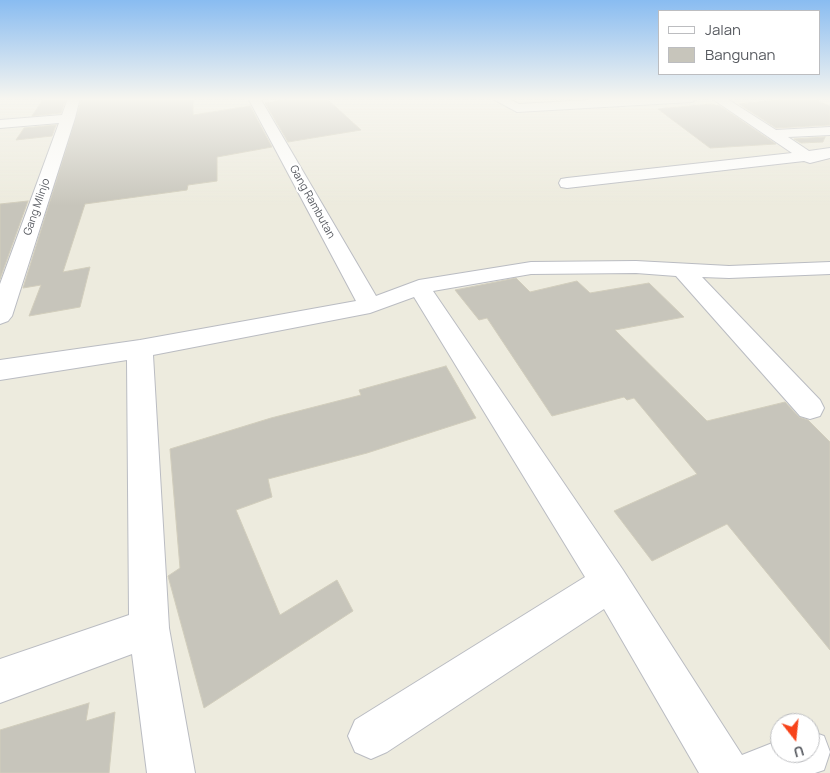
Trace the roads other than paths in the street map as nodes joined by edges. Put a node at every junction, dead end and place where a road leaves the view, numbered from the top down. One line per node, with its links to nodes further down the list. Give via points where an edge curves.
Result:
1 (62, 134): 11 (street, Gang Mlinjo)
2 (279, 134): 10 (street, Gang Rambutan)
3 (773, 134): 4 (street)
4 (805, 155): 5 (street); 6 (street)
5 (826, 159)
6 (567, 183)
7 (683, 270): 8 (street); 9 (street, via 580,266 531,268); 14 (street)
8 (827, 271)
9 (419, 287): 10 (street); 15 (street)
10 (370, 306): 12 (street)
11 (0, 316)
12 (140, 349): 13 (street); 16 (street)
13 (0, 370)
14 (810, 408)
15 (610, 583): 18 (street); 21 (street)
16 (149, 628): 17 (street); 20 (street)
17 (0, 681)
18 (371, 736)
19 (782, 763): 22 (street)
20 (171, 773)
21 (726, 773)
22 (757, 773)

